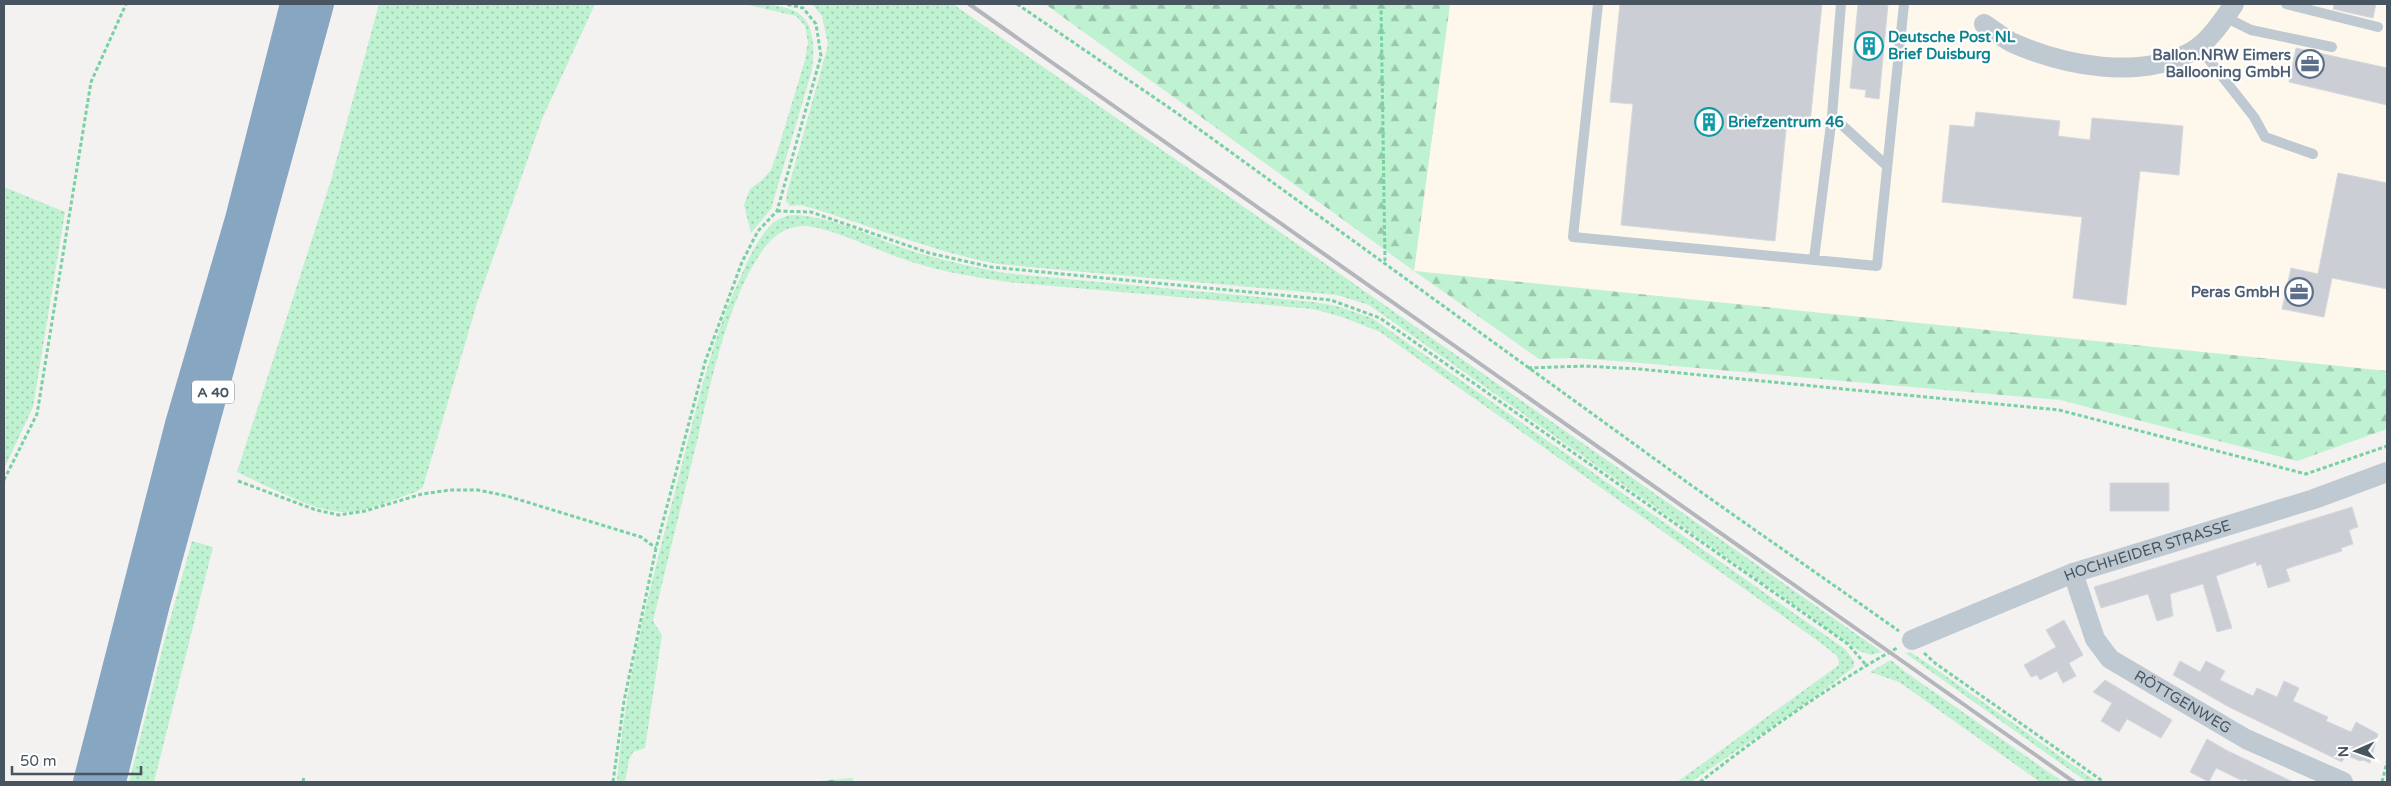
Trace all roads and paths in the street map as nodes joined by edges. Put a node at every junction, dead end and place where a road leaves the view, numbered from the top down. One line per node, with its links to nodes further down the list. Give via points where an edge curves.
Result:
1 (126, 4): 25 (path, via 91,82 37,414)
2 (294, 4): 34 (highway, A 40, via 239,219 178,424)
3 (320, 4): 35 (highway, A 40, via 161,585)
4 (786, 4): 19 (path, via 803,8 816,24 821,56)
5 (1017, 4): 21 (path, via 1174,111)
6 (1381, 4): 21 (path)
7 (1598, 4): 20 (lane, via 1573,237)
8 (1841, 4): 16 (lane)
9 (1904, 4): 18 (lane)
10 (2286, 4): 13 (lane)
11 (2230, 10): 14 (street, via 2219,27); 15 (lane, via 2250,30)
12 (1984, 24): 14 (street, via 2026,48 2089,65 2136,67 2192,52)
13 (2378, 27)
14 (2198, 46): 17 (lane, via 2254,116 2264,137)
15 (2332, 47)
16 (1832, 116): 18 (lane); 20 (lane)
17 (2313, 154)
18 (1887, 166): 20 (lane, via 1877,266)
19 (777, 211): 28 (path, via 758,232 742,262 705,362); 31 (path, via 811,212 929,253 991,267 1331,300 1380,318 1848,644)
20 (1814, 259)
21 (1385, 262): 22 (path)
22 (1527, 368): 23 (path, via 1584,366 1639,369 2059,410 2306,474); 27 (path)
23 (2387, 446)
24 (2387, 472): 29 (street, HOCHHEIDER STRASSE, via 2314,499)
25 (4, 480)
26 (238, 481): 28 (path, via 316,510 339,515 365,512 422,494 478,490 641,537)
27 (1688, 483)
28 (656, 548): 37 (path, via 624,701)
29 (2073, 573): 30 (street, HOCHHEIDER STRASSE); 39 (street, RÖTTGENWEG, via 2095,639 2110,658 2246,739)
30 (1912, 640): 31 (path)
31 (1866, 665): 38 (path)
32 (2387, 762): 40 (path)
33 (304, 776): 36 (path)
34 (87, 782)
35 (112, 782)
36 (304, 782)
37 (613, 782)
38 (1700, 782)
39 (2343, 782)
40 (2382, 782)

